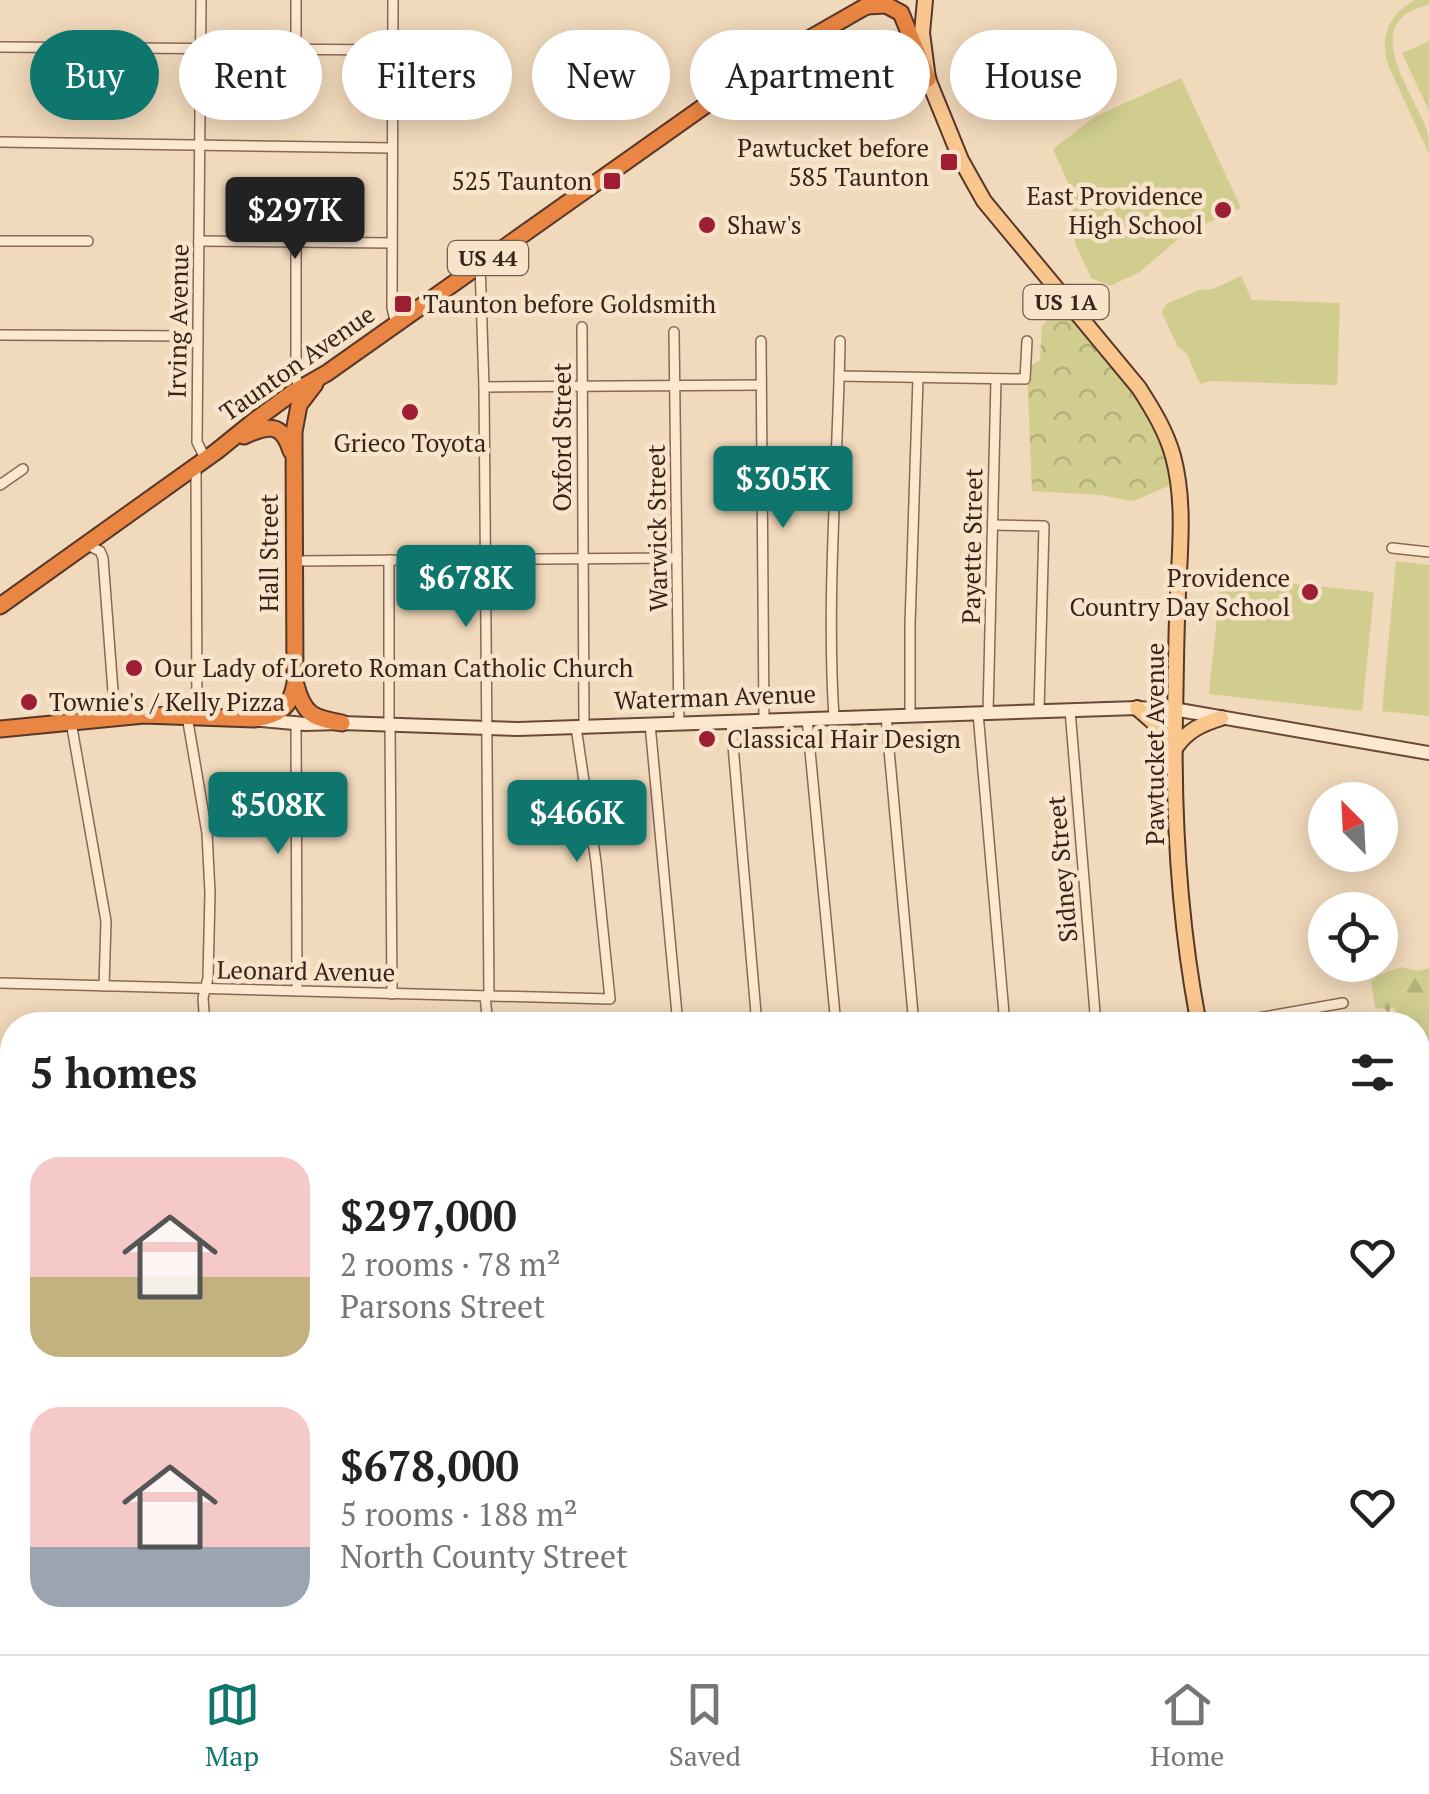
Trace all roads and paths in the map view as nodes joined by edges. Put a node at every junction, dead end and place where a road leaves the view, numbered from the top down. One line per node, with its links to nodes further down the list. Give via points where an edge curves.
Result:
1 (201, 0): 6 (street, Irving Avenue)
2 (296, 0): 7 (street)
3 (393, 0): 8 (street)
4 (925, 0): 10 (main road, Pawtucket Avenue / US 1A)
5 (872, 3): 9 (highway, via 900,13); 24 (highway, Taunton Avenue / US 44, via 750,74)
6 (201, 30)
7 (296, 30)
8 (393, 30)
9 (907, 30)
10 (922, 30)
11 (0, 46): 12 (street)
12 (179, 49)
13 (930, 84): 59 (main road, Pawtucket Avenue / US 1A, via 984,201 1139,388 1166,438 1182,532)
14 (200, 120): 17 (street, Irving Avenue)
15 (392, 120): 18 (street)
16 (0, 142): 17 (street)
17 (200, 144): 18 (street); 21 (street, Irving Avenue)
18 (392, 148): 23 (street)
19 (0, 241): 20 (street)
20 (88, 241)
21 (199, 241): 22 (street); 29 (street, Irving Avenue)
22 (296, 242): 23 (street); 41 (street)
23 (392, 243): 25 (street)
24 (480, 264): 25 (highway, Taunton Avenue / US 44); 40 (street)
25 (396, 324): 33 (highway, Taunton Avenue / US 44)
26 (582, 327): 38 (street, Oxford Street)
27 (674, 332): 39 (street, Warwick Street)
28 (0, 335): 29 (street)
29 (198, 336): 42 (street, Irving Avenue, via 197,445)
30 (761, 341): 37 (street)
31 (840, 341): 34 (street)
32 (1027, 341): 36 (street, via 1025,379)
33 (327, 373): 41 (highway, Taunton Avenue / US 44); 43 (highway, Hall Street / US 44, via 299,406)
34 (839, 376): 35 (street); 66 (street)
35 (918, 378): 36 (street); 64 (street)
36 (996, 380): 46 (street, Payette Street)
37 (760, 384): 39 (street); 70 (street)
38 (581, 386): 39 (street); 40 (street); 51 (street, Oxford Street)
39 (676, 386): 50 (street, Warwick Street)
40 (484, 387): 53 (street)
41 (299, 389): 42 (highway, Taunton Avenue / US 44)
42 (206, 459): 43 (highway, via 256,430 275,428 287,440); 47 (highway, Taunton Avenue / US 44); 62 (street, Irving Avenue)
43 (293, 464): 54 (highway, Hall Street / US 44)
44 (23, 469): 45 (street)
45 (0, 485)
46 (993, 524): 60 (street, via 1044,526); 61 (street, Payette Street)
47 (86, 545): 55 (highway, Taunton Avenue / US 44); 65 (street, via 103,558)
48 (1392, 548): 49 (street)
49 (1429, 552)
50 (677, 558): 51 (street); 76 (street, Warwick Street)
51 (582, 559): 53 (street); 78 (street, Oxford Street)
52 (389, 560): 53 (street); 54 (street); 77 (street)
53 (485, 560): 79 (street)
54 (294, 561): 56 (highway, Hall Street / US 44)
55 (0, 606)
56 (295, 680): 68 (highway, via 284,709); 74 (highway, via 307,711)
57 (1137, 708): 58 (main road, Waterman Avenue); 59 (main road, Waterman Avenue); 81 (main road)
58 (1070, 710): 60 (main road, Waterman Avenue); 98 (street, Sidney Street)
59 (1176, 710): 67 (main road, Waterman Avenue); 81 (main road, Pawtucket Avenue / US 1A)
60 (1039, 711): 61 (main road, Waterman Avenue)
61 (983, 713): 64 (main road, Waterman Avenue); 97 (street, Payette Street)
62 (192, 716): 65 (highway, Waterman Avenue); 68 (highway, Waterman Avenue); 85 (street, Irving Avenue, via 210,893)
63 (886, 716): 64 (main road, Waterman Avenue); 66 (main road, Waterman Avenue); 96 (street)
64 (910, 716)
65 (115, 718): 71 (highway, Waterman Avenue)
66 (834, 718): 69 (main road, Waterman Avenue)
67 (1221, 718): 81 (main road, via 1198,725); 82 (main road, Waterman Avenue)
68 (254, 719): 73 (main road, Waterman Avenue)
69 (807, 719): 70 (main road, Waterman Avenue); 95 (street)
70 (764, 720): 72 (main road, Waterman Avenue)
71 (71, 722): 80 (highway, Waterman Avenue); 84 (street, via 106,921)
72 (731, 722): 76 (main road, Waterman Avenue); 94 (street)
73 (296, 723): 74 (main road, Waterman Avenue); 86 (street)
74 (342, 723): 77 (main road, Waterman Avenue)
75 (650, 724): 76 (main road, Waterman Avenue); 78 (main road, Waterman Avenue); 93 (street)
76 (679, 724)
77 (390, 725): 79 (main road, Waterman Avenue); 87 (street)
78 (580, 727): 79 (main road, Waterman Avenue); 89 (street, Oxford Street)
79 (487, 728): 88 (street)
80 (0, 729)
81 (1176, 746): 99 (main road, Pawtucket Avenue / US 1A, via 1182,924)
82 (1429, 753)
83 (0, 984): 84 (street, Leonard Avenue)
84 (104, 986): 85 (street, Leonard Avenue)
85 (205, 989): 86 (street, Leonard Avenue); 91 (street, Irving Avenue)
86 (296, 991): 87 (street, Leonard Avenue)
87 (392, 994): 88 (street, Leonard Avenue)
88 (487, 996): 89 (street, Leonard Avenue); 92 (street)
89 (610, 999)
90 (1343, 1003): 100 (street)
91 (204, 1012)
92 (488, 1012)
93 (677, 1012)
94 (757, 1012)
95 (835, 1012)
96 (913, 1012)
97 (1004, 1012)
98 (1095, 1012)
99 (1196, 1012)
100 (1292, 1012)

